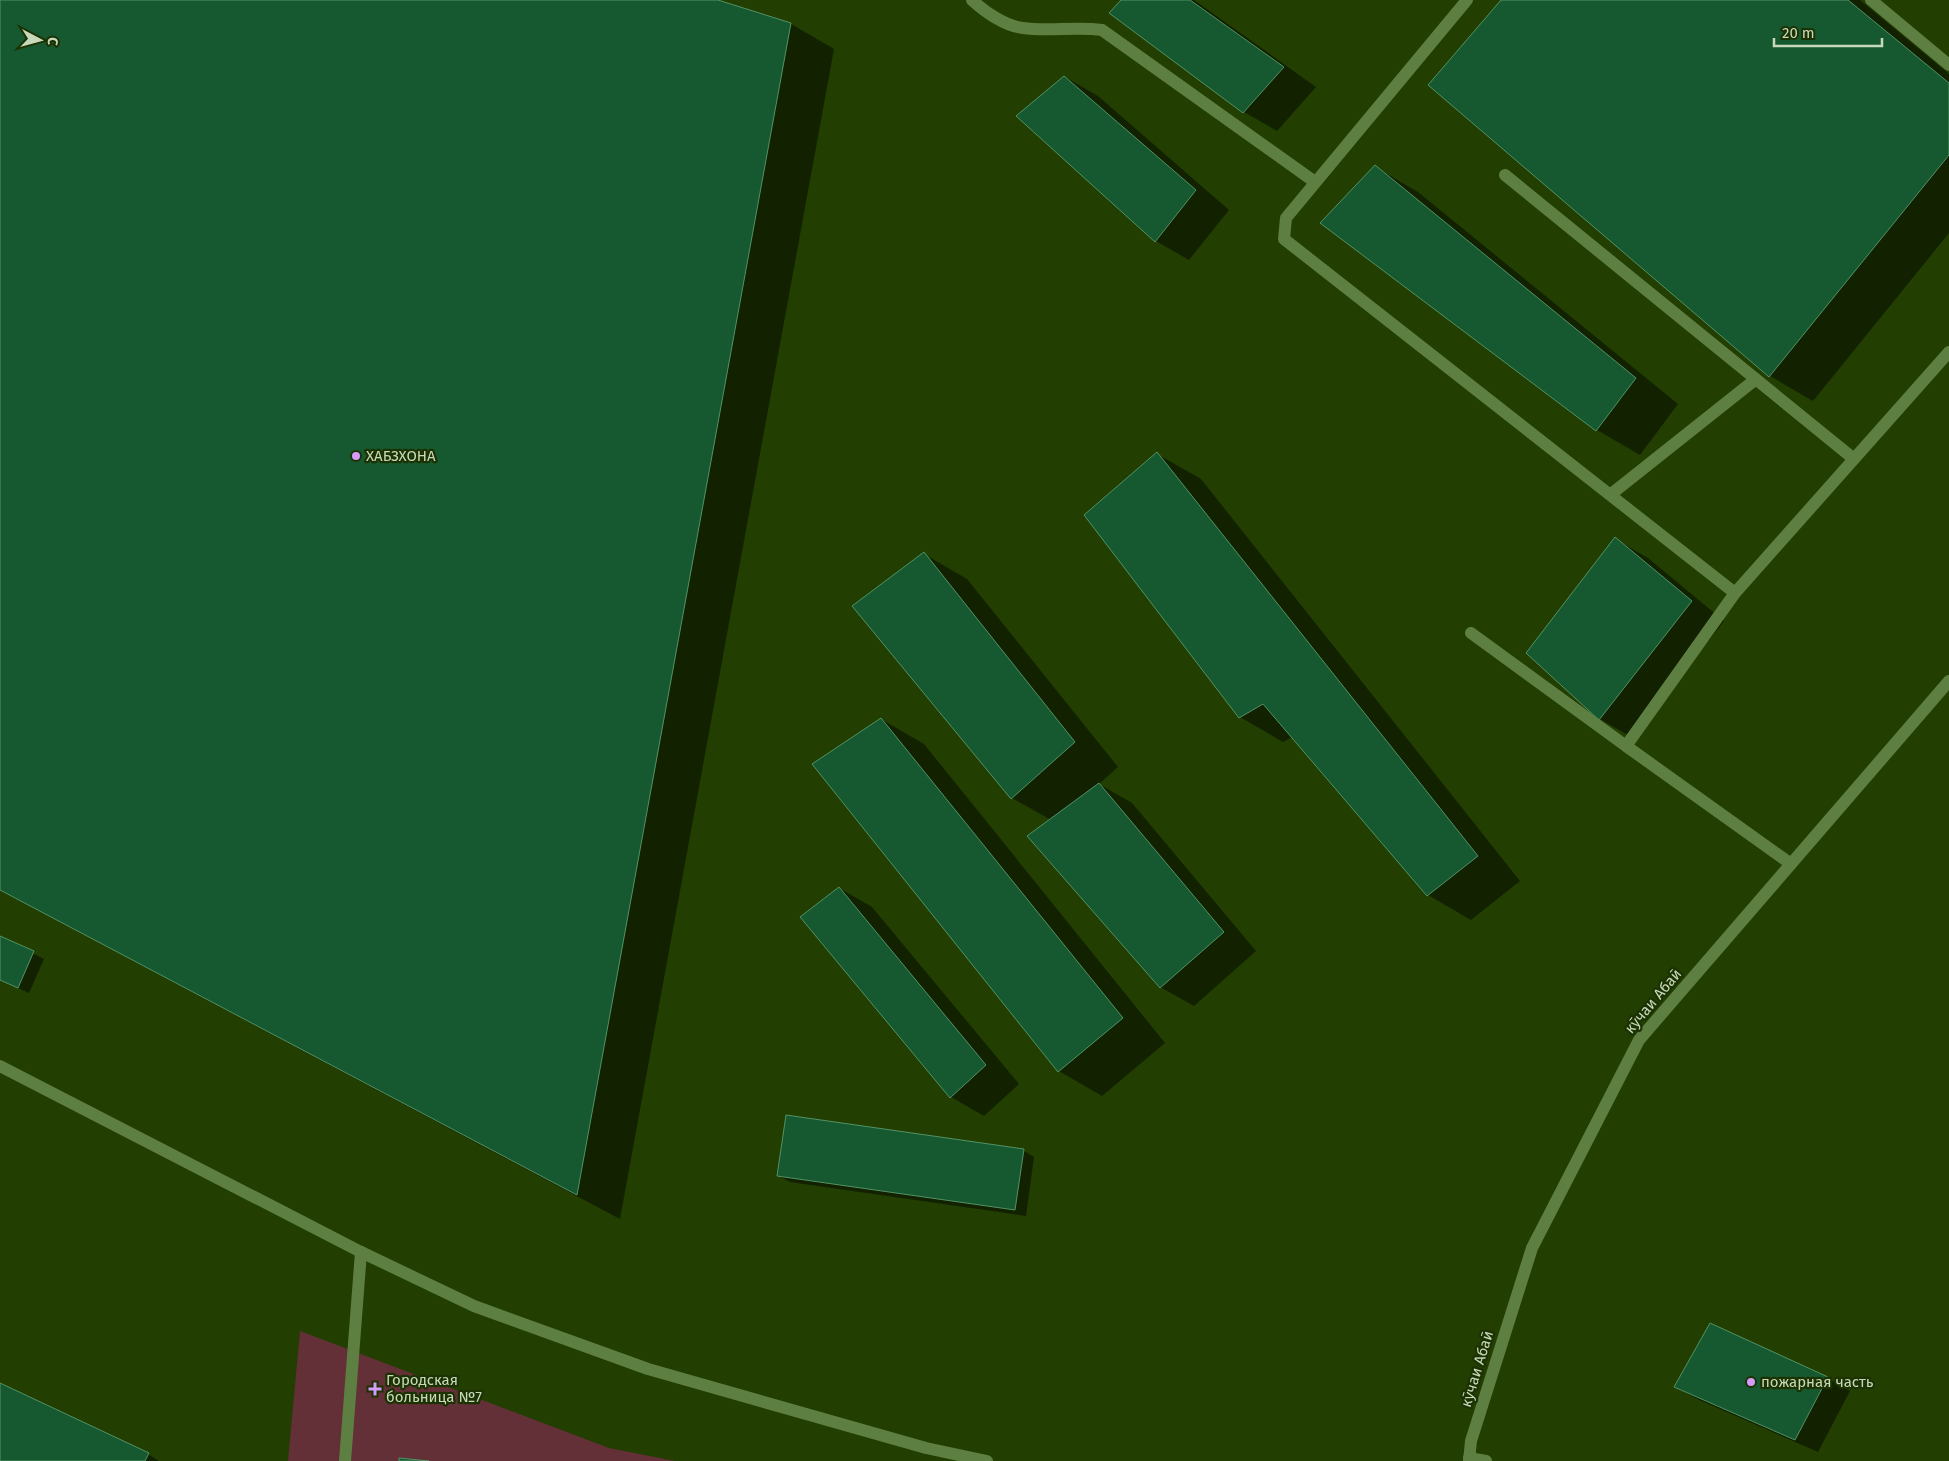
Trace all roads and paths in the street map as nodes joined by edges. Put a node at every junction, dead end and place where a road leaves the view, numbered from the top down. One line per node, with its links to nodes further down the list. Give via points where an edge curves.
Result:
1 (972, 0): 6 (street, via 994,18 1021,28 1102,30)
2 (1467, 0): 6 (street)
3 (1871, 0): 4 (street)
4 (1949, 64)
5 (1504, 175): 8 (street)
6 (1315, 182): 10 (street, via 1286,218 1284,239)
7 (1949, 352): 9 (street)
8 (1756, 379): 9 (street); 10 (street)
9 (1854, 459): 11 (street)
10 (1610, 495): 11 (street)
11 (1735, 593): 14 (street)
12 (1471, 633): 14 (street)
13 (1949, 681): 15 (street, кӯчаи Абаӣ)
14 (1626, 746): 15 (street)
15 (1791, 864): 18 (street, кӯчаи Абаӣ, via 1639,1040 1532,1248)
16 (0, 1066): 17 (street)
17 (361, 1252): 19 (street); 20 (street, via 474,1306 648,1369 926,1448)
18 (1469, 1459): 21 (street)
19 (345, 1461)
20 (987, 1461)
21 (1486, 1461)

